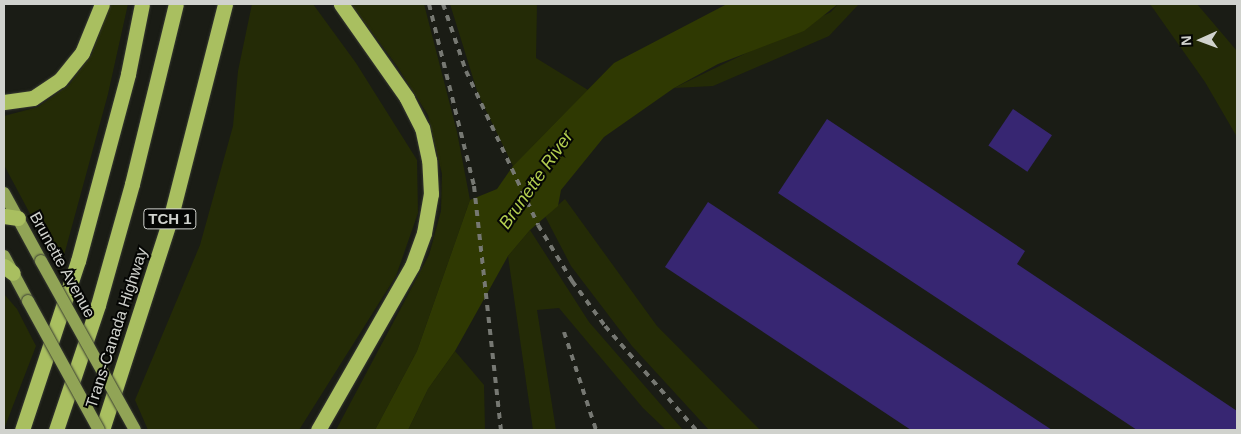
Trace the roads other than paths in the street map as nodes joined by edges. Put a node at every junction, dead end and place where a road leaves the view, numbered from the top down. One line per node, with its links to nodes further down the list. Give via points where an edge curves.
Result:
1 (102, 4): 6 (highway, via 82,53 60,80 33,98)
2 (142, 4): 11 (highway, via 128,74 78,261)
3 (176, 4): 12 (highway, Trans-Canada Highway / TCH 1, via 116,240)
4 (225, 4): 13 (highway, Trans-Canada Highway / TCH 1, via 171,216)
5 (341, 4): 15 (highway, via 406,98 422,128 429,160 431,194 424,233 412,266)
6 (4, 102)
7 (4, 194): 8 (main road, Brunette Avenue)
8 (11, 217): 14 (main road, Brunette Avenue, bridge, via 41,261)
9 (4, 256): 10 (main road)
10 (8, 269): 13 (main road, bridge)
11 (22, 430)
12 (56, 430)
13 (100, 430)
14 (135, 430)
15 (318, 430)

